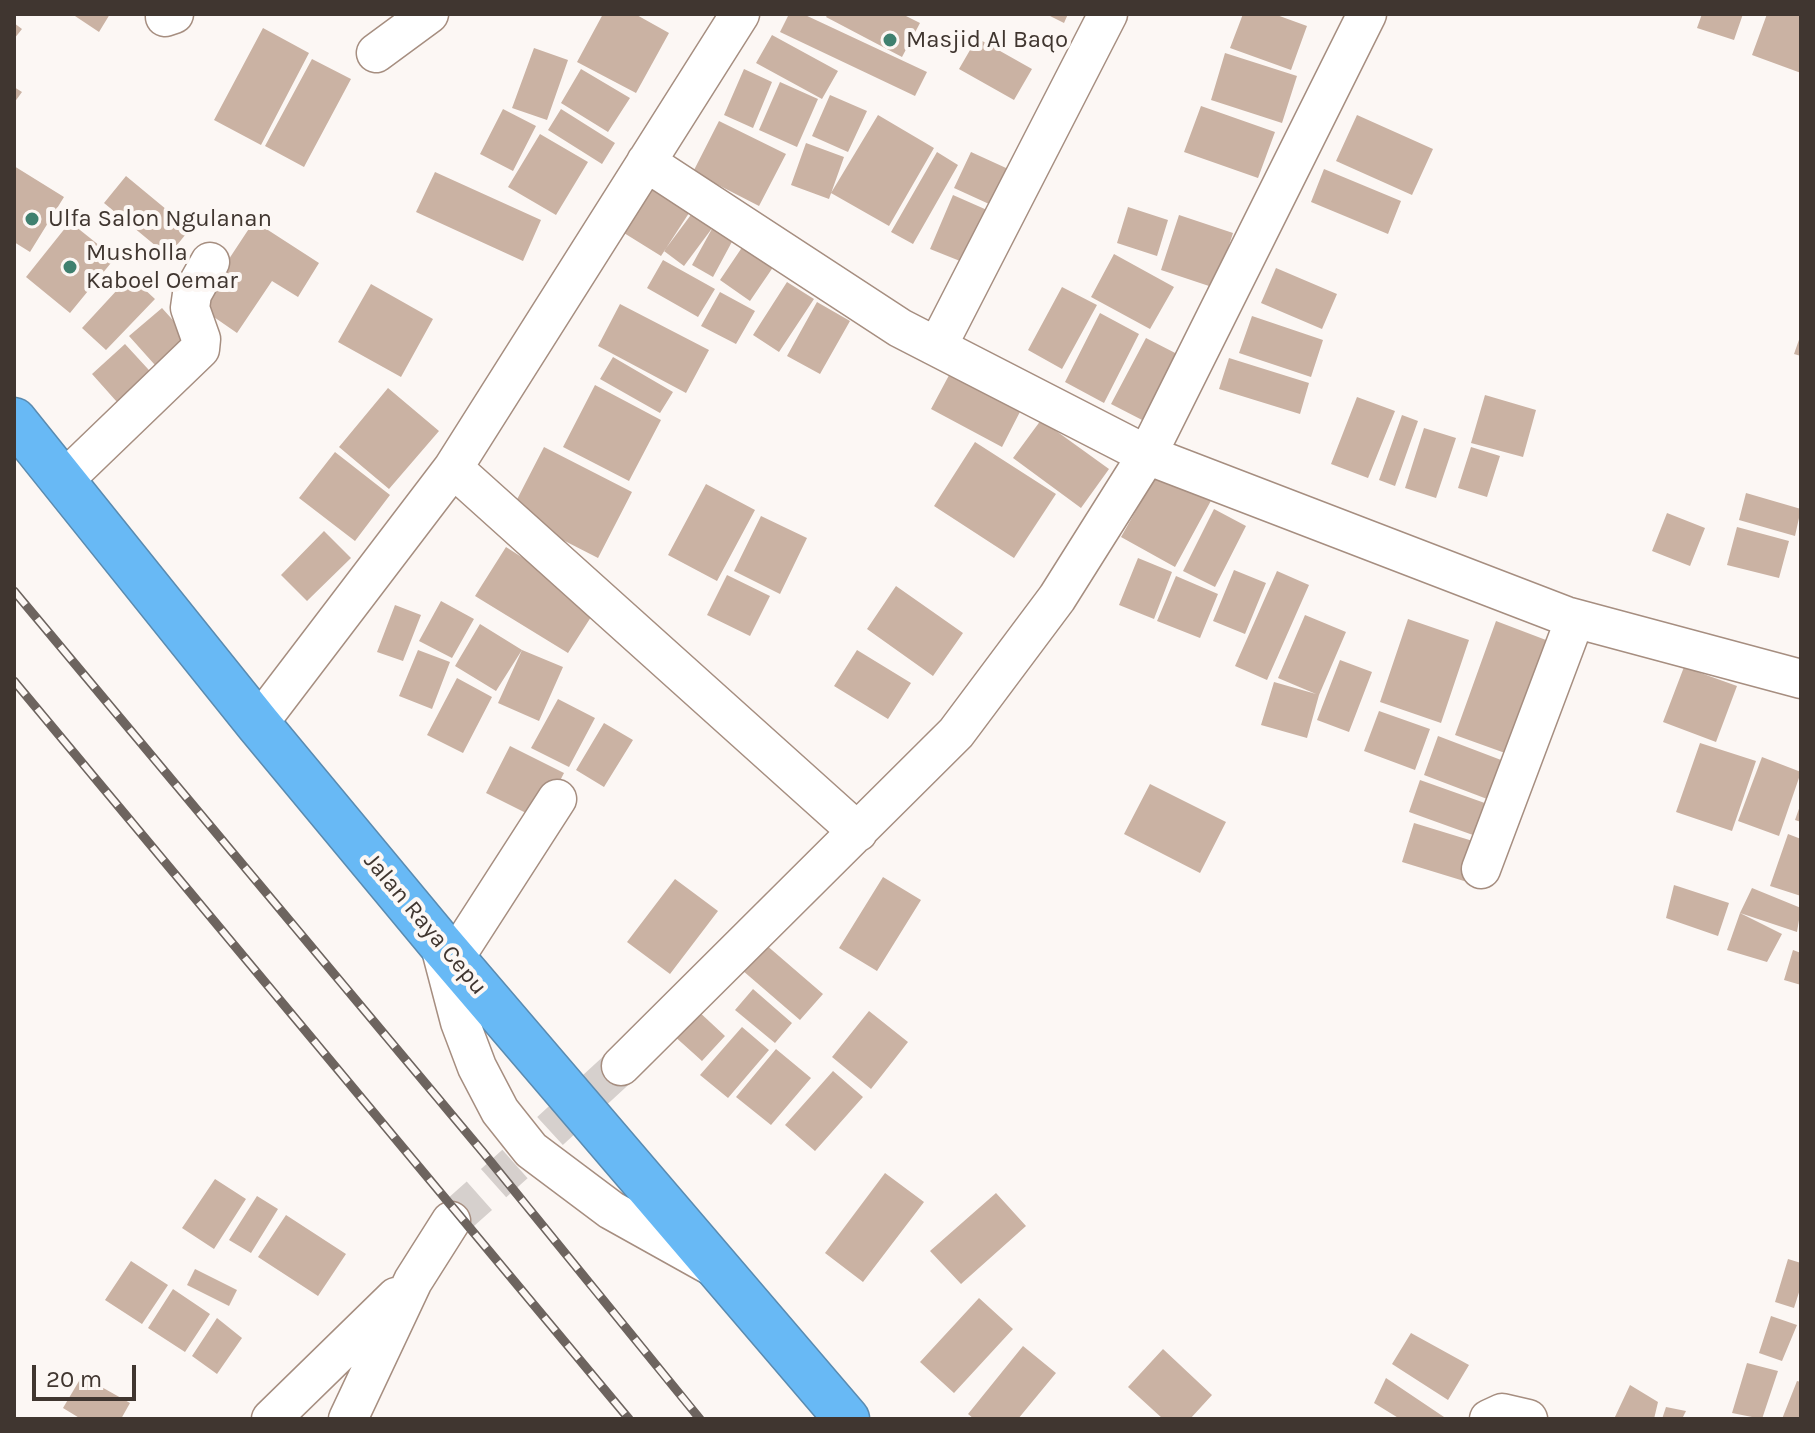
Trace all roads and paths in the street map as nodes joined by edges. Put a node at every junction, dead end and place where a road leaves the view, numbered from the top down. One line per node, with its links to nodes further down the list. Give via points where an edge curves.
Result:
1 (429, 14): 5 (street)
2 (740, 14): 6 (street)
3 (1108, 14): 8 (street)
4 (1367, 14): 10 (street)
5 (376, 53)
6 (646, 162): 8 (street); 11 (street)
7 (210, 262): 12 (street, via 190,308 200,349)
8 (937, 347): 10 (street)
9 (14, 420): 12 (highway, Jalan Raya Cepu)
10 (1147, 455): 13 (street); 17 (street, via 1057,598 956,733)
11 (453, 468): 15 (street); 17 (street)
12 (64, 480): 15 (highway, Jalan Raya Cepu)
13 (1575, 619): 14 (street); 18 (street)
14 (1801, 679)
15 (258, 724): 19 (highway, Jalan Raya Cepu)
16 (557, 799): 19 (street)
17 (858, 832): 20 (street)
18 (1481, 869)
19 (447, 951): 22 (highway, Jalan Raya Cepu); 22 (street, via 460,1022 500,1111 532,1148 611,1210)
20 (621, 1066)
21 (451, 1221): 23 (street)
22 (725, 1273): 26 (highway, Jalan Raya Cepu)
23 (413, 1281): 24 (street); 25 (street)
24 (271, 1419)
25 (348, 1419)
26 (847, 1419)
27 (1489, 1419): 28 (street, via 1502,1413)
28 (1528, 1419)

